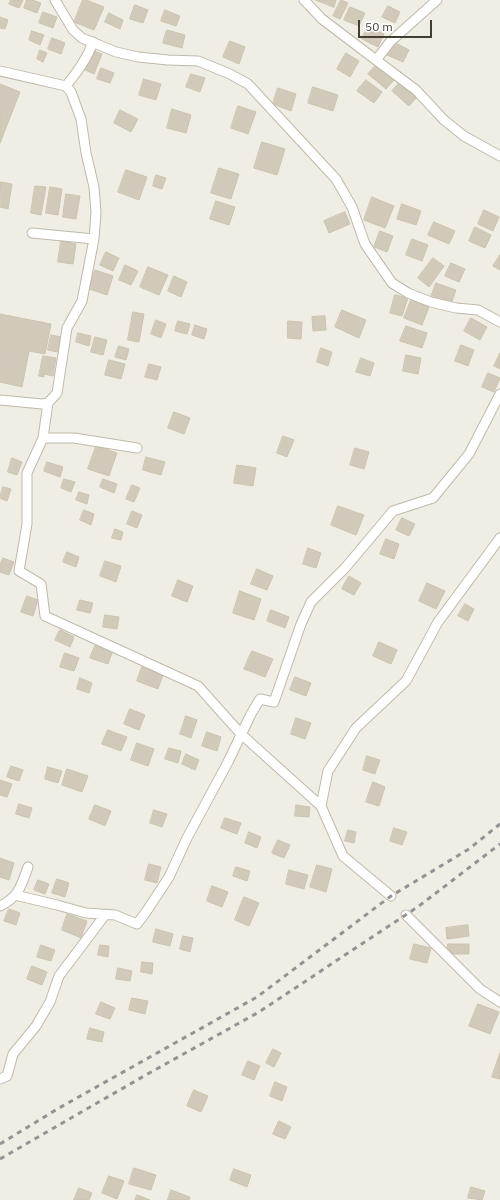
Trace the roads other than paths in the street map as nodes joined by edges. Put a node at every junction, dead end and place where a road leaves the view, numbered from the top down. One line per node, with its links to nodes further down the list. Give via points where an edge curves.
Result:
1 (55, 0): 4 (street, via 73,30 82,38)
2 (304, 0): 5 (street, via 322,19)
3 (437, 0): 5 (street, via 390,42)
4 (93, 42): 7 (street, via 79,70); 11 (street, via 116,52 138,57 198,61 248,84 336,179 352,207 365,244 392,283 431,302 478,310)
5 (376, 60): 8 (street, via 416,90 444,120 464,136)
6 (0, 71): 7 (street)
7 (66, 86): 10 (street, via 71,92 80,119 94,187)
8 (500, 156)
9 (32, 233): 10 (street)
10 (94, 239): 14 (street, via 82,301 67,328 57,392)
11 (500, 322)
12 (500, 394): 18 (street, via 469,454 433,498 393,511 345,568 311,602 274,702 260,698)
13 (0, 400): 14 (street)
14 (48, 403): 15 (street)
15 (43, 438): 16 (street, via 74,438); 18 (street, via 27,473 27,524 19,571 41,584 45,616 198,686)
16 (137, 448)
17 (500, 538): 19 (street, via 438,622 406,681 356,728 328,771)
18 (241, 734): 19 (street); 24 (street, via 168,877 146,912 136,924 115,915)
19 (321, 806): 22 (street, via 342,856)
20 (28, 867): 21 (street)
21 (15, 895): 23 (street); 24 (street, via 86,913)
22 (391, 896)
23 (0, 906)
24 (105, 914): 27 (street, via 59,976 50,1002 36,1026 13,1054 7,1076)
25 (406, 915): 26 (street, via 480,989)
26 (500, 1002)
27 (0, 1079)

